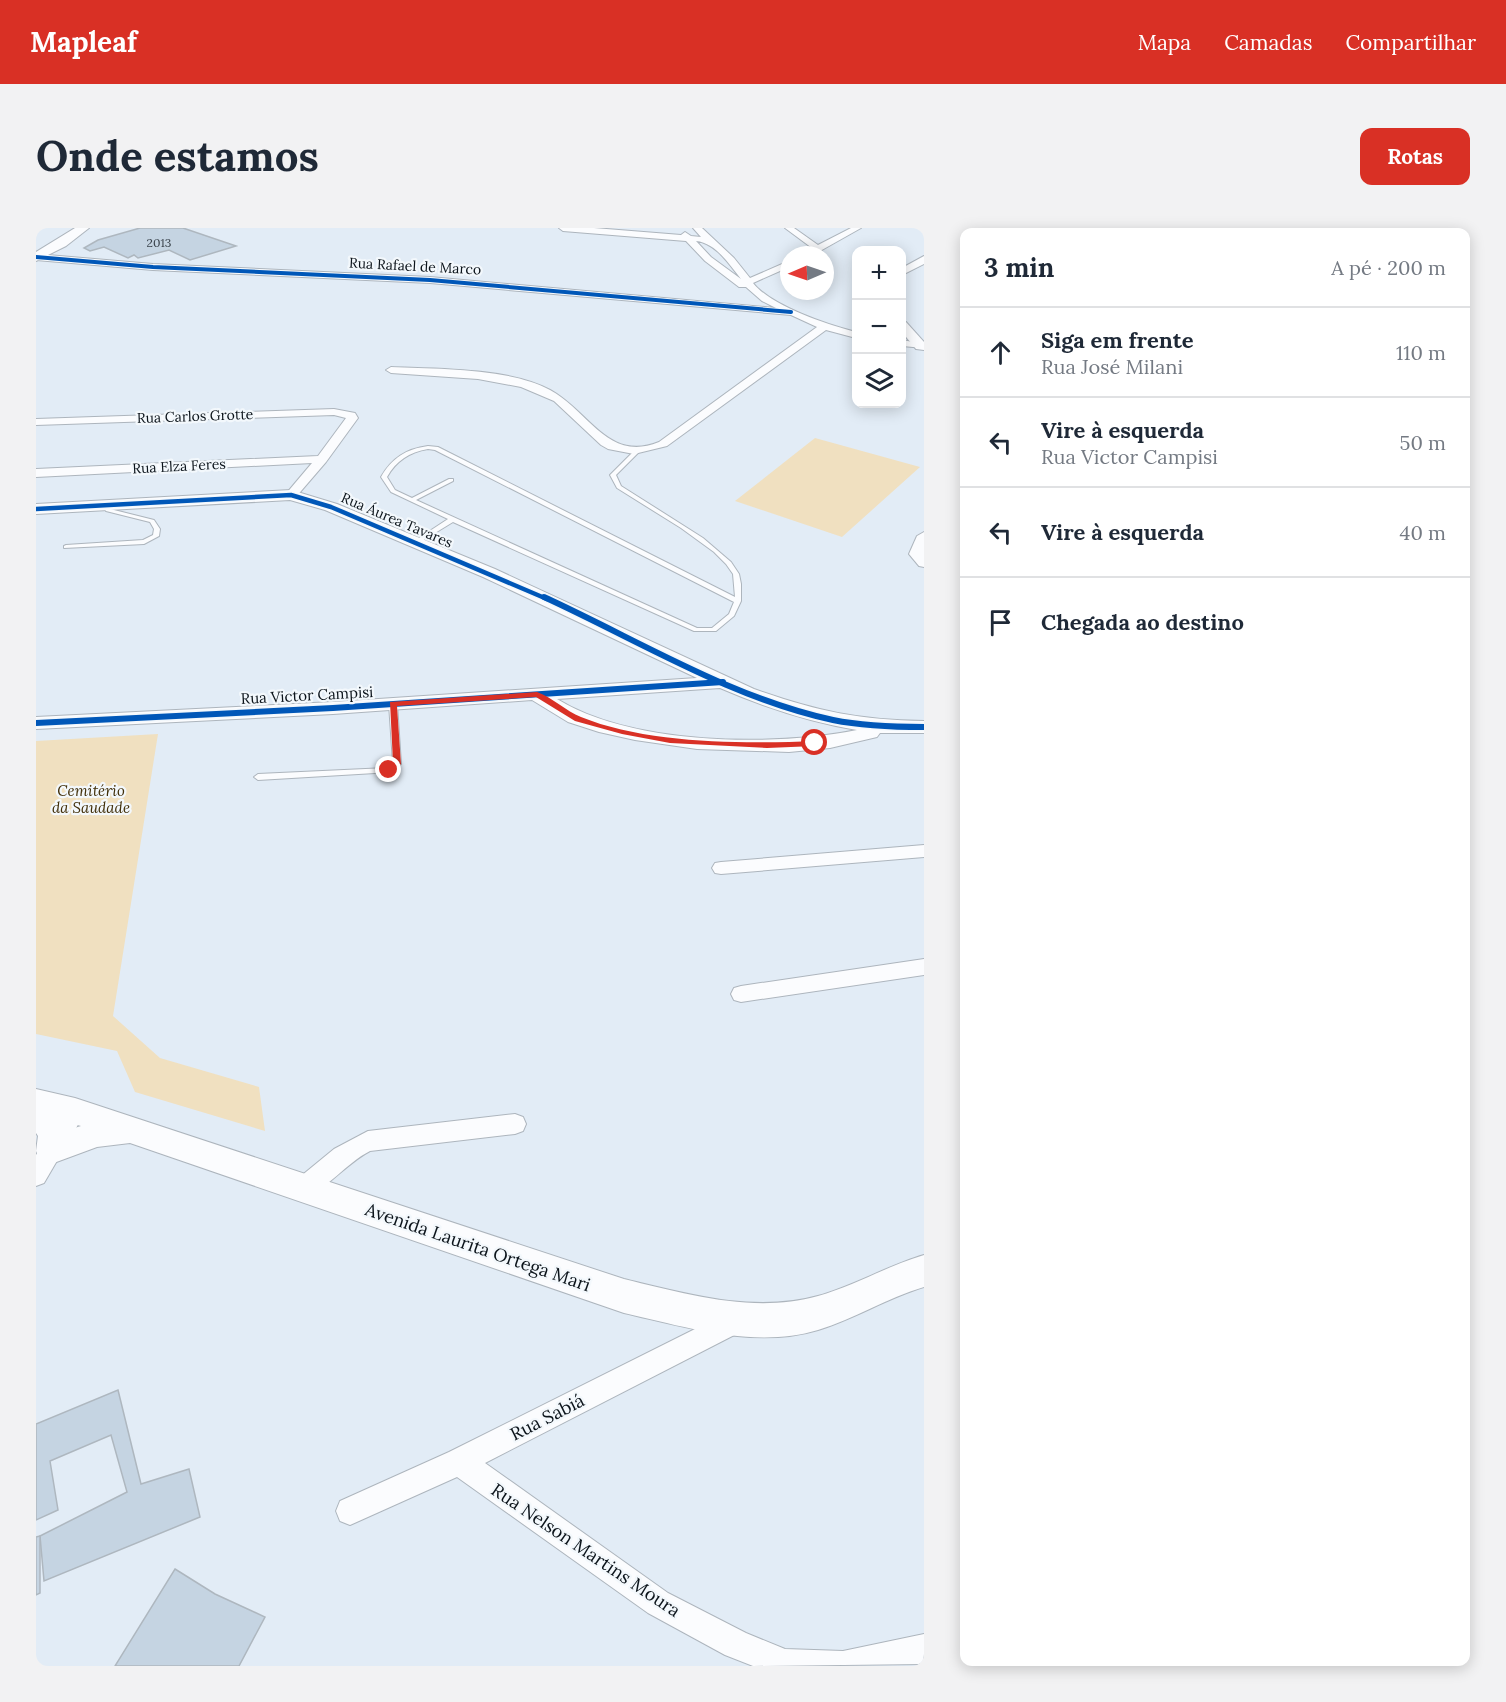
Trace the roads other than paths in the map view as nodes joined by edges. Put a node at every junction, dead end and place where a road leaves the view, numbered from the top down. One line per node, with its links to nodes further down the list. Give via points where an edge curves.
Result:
1 (82, 228): 11 (main road)
2 (563, 228): 7 (street)
3 (677, 228): 7 (street)
4 (697, 228): 8 (street)
5 (789, 228): 9 (street)
6 (857, 228): 10 (street)
7 (688, 238): 8 (street); 17 (street, via 708,258)
8 (710, 240): 17 (street, via 731,260)
9 (814, 246)
10 (824, 246)
11 (54, 248): 12 (main road); 14 (street)
12 (36, 257): 14 (street, Rua Rafael de Marco)
13 (924, 259): 16 (street)
14 (66, 260): 18 (street, Rua Rafael de Marco, via 441,280)
15 (780, 268): 17 (street)
16 (906, 270)
17 (747, 285): 18 (street)
18 (791, 312): 19 (street)
19 (824, 327): 21 (street); 26 (street, via 663,444)
20 (906, 329): 23 (street)
21 (852, 334)
22 (906, 344): 23 (street)
23 (922, 346)
24 (391, 370): 26 (street, via 497,379 528,386 557,398 606,443)
25 (36, 422): 27 (street, Rua Carlos Grotte, via 347,413 352,418)
26 (637, 451): 39 (lane, via 613,475 614,480 730,563 738,577)
27 (322, 459): 28 (street, Rua Elza Feres); 30 (street)
28 (36, 473)
29 (451, 480): 31 (lane)
30 (291, 495): 32 (street, Rua Áurea Tavares); 36 (street, Rua Áurea Tavares, via 331,507)
31 (412, 500): 34 (lane); 39 (lane, via 387,484 384,477 388,468 413,450 436,448)
32 (105, 505): 33 (street, Rua Áurea Tavares); 37 (lane, via 108,510 152,521 156,536 144,542)
33 (36, 509)
34 (453, 519): 36 (lane); 39 (lane, via 696,630 714,630 732,615)
35 (922, 538): 38 (street, via 916,554)
36 (415, 543): 40 (street, Rua Áurea Tavares, via 581,614)
37 (66, 547)
38 (924, 563)
39 (738, 602)
40 (723, 682): 41 (street, Rua Victor Campisi); 45 (street, Rua Áurea Tavares, via 814,717)
41 (537, 695): 42 (street, Rua Victor Campisi); 45 (street, via 578,719 670,740 803,744)
42 (393, 704): 43 (street, Rua Victor Campisi); 46 (lane, via 397,764 389,770)
43 (36, 723)
44 (924, 727): 45 (street)
45 (892, 729)
46 (258, 777)
47 (924, 851): 48 (street)
48 (721, 868)
49 (924, 967): 50 (street)
50 (741, 994)
51 (36, 1102): 53 (main road, Avenida Laurita Ortega Mari)
52 (36, 1110): 56 (main road, via 54,1133)
53 (75, 1111): 55 (main road, Avenida Laurita Ortega Mari); 56 (street)
54 (515, 1124): 58 (street, via 368,1141)
55 (132, 1130): 56 (main road, via 97,1134); 58 (main road, Avenida Laurita Ortega Mari)
56 (51, 1150): 57 (street)
57 (36, 1176)
58 (303, 1188): 60 (main road, Avenida Laurita Ortega Mari, via 624,1296)
59 (924, 1271): 60 (main road, Avenida Laurita Ortega Mari, via 815,1314 775,1320)
60 (742, 1318): 61 (street, Rua Sabiá)
61 (459, 1461): 62 (street, Rua Sabiá); 63 (street, Rua Nelson Martins Moura, via 658,1604 785,1664 843,1666)
62 (350, 1511)
63 (924, 1649)

